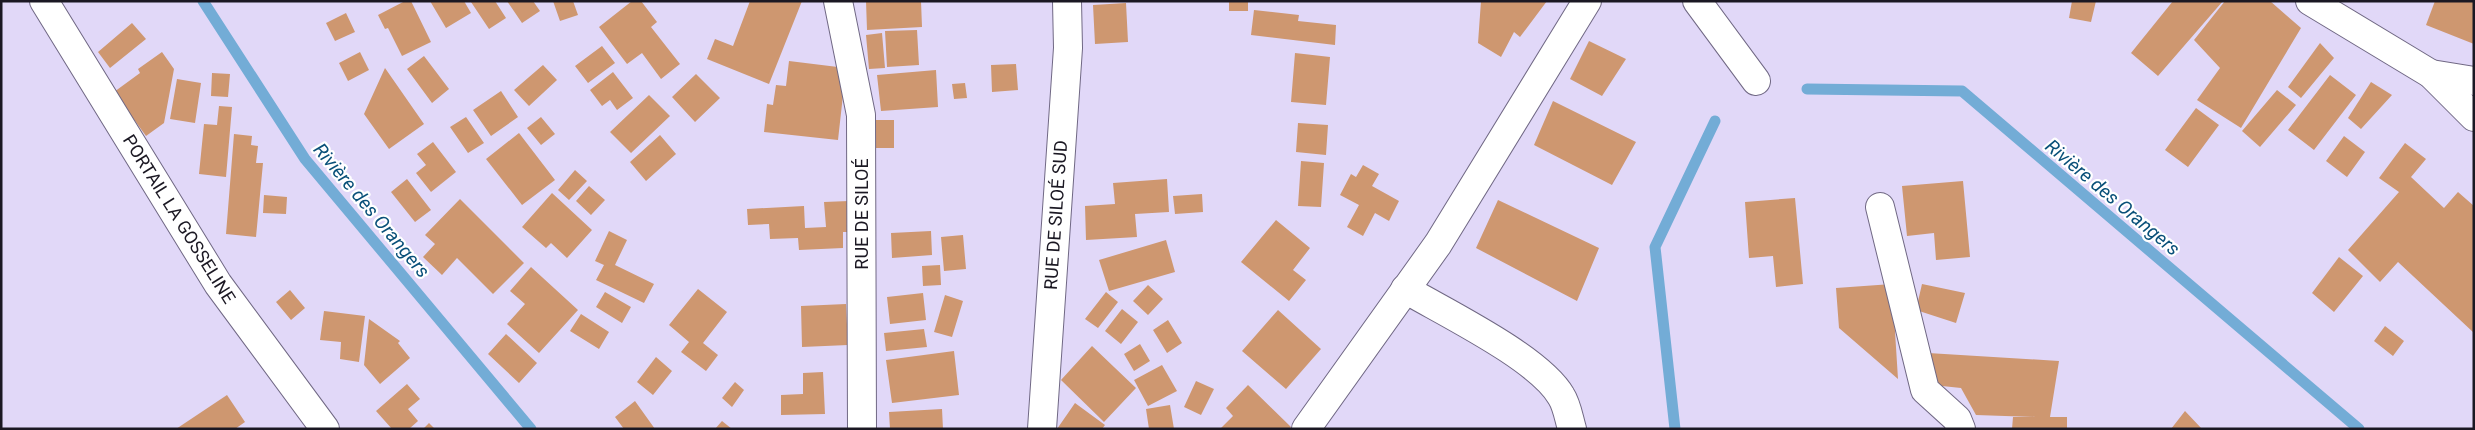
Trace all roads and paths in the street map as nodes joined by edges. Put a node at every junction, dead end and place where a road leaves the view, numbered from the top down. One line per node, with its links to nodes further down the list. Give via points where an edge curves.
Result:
1 (44, 1): 13 (street, PORTAIL LA GOSSELINE, via 218,284)
2 (838, 1): 14 (street, RUE DE SILOÉ, via 861,115)
3 (1067, 1): 15 (street, RUE DE SILOÉ SUD, via 1068,48)
4 (1587, 1): 12 (street, via 1438,244)
5 (1697, 1): 8 (street)
6 (2310, 1): 7 (street)
7 (2431, 74): 9 (street); 10 (street)
8 (1756, 81)
9 (2474, 81)
10 (2474, 117)
11 (1880, 208): 18 (street, via 1925,390 1956,419)
12 (1405, 289): 16 (street); 17 (street, via 1540,370 1562,396)
13 (325, 429)
14 (862, 429)
15 (1042, 429)
16 (1306, 429)
17 (1572, 429)
18 (1961, 429)

